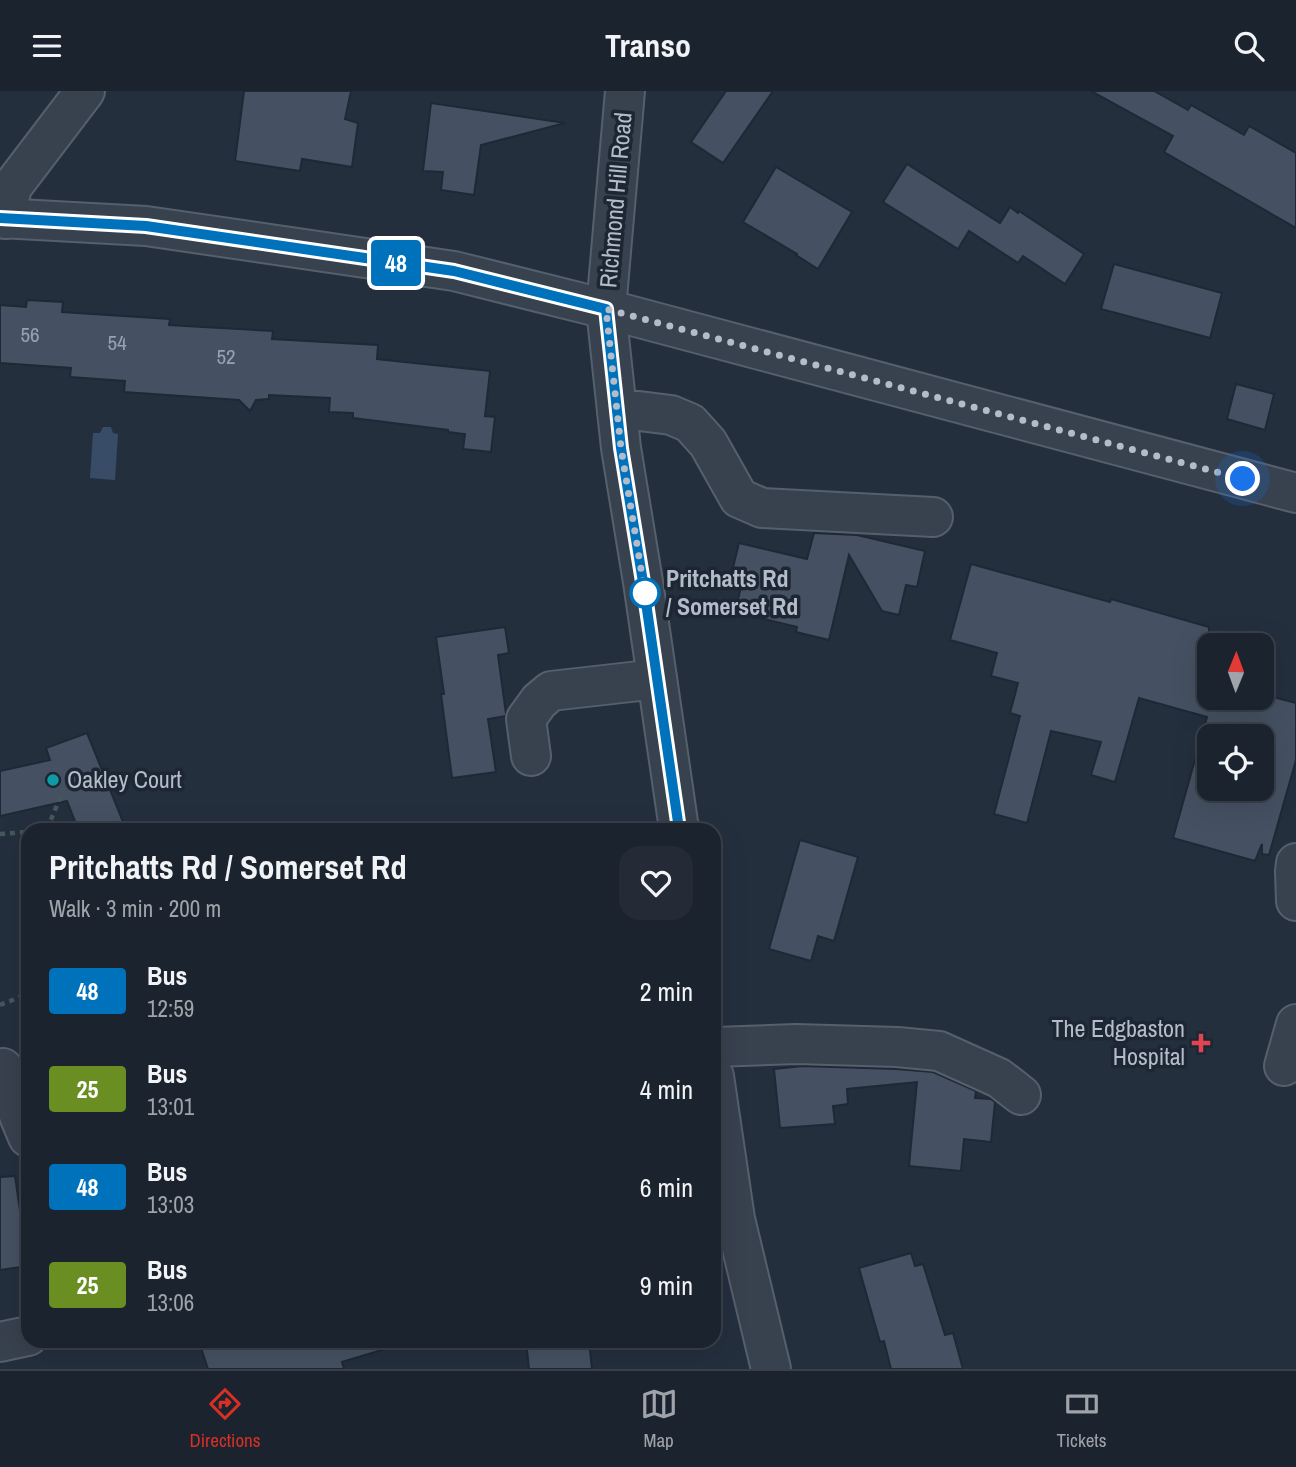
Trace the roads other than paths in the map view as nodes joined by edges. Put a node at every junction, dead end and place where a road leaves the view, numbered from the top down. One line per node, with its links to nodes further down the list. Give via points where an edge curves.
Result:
1 (85, 91): 3 (street, via 12,187)
2 (625, 91): 4 (street, Richmond Hill Road)
3 (3, 218): 4 (street, via 146,226 454,271)
4 (606, 309): 5 (street, Richmond Hill Road); 6 (street)
5 (617, 411): 7 (street, via 671,415 690,423 708,443 739,498 762,508); 8 (street, Richmond Hill Road)
6 (1296, 493)
7 (933, 517)
8 (657, 680): 9 (street, via 551,691 526,719); 10 (street, Richmond Hill Road)
9 (531, 756)
10 (678, 823)
11 (1296, 1024): 13 (street)
12 (721, 1047): 15 (street, via 796,1044 939,1051 999,1078)
13 (1284, 1066)
14 (3, 1068): 16 (street)
15 (1021, 1095)
16 (21, 1120)
17 (721, 1176): 18 (street)
18 (724, 1219): 21 (street)
19 (21, 1338): 20 (street)
20 (0, 1342)
21 (771, 1369)

